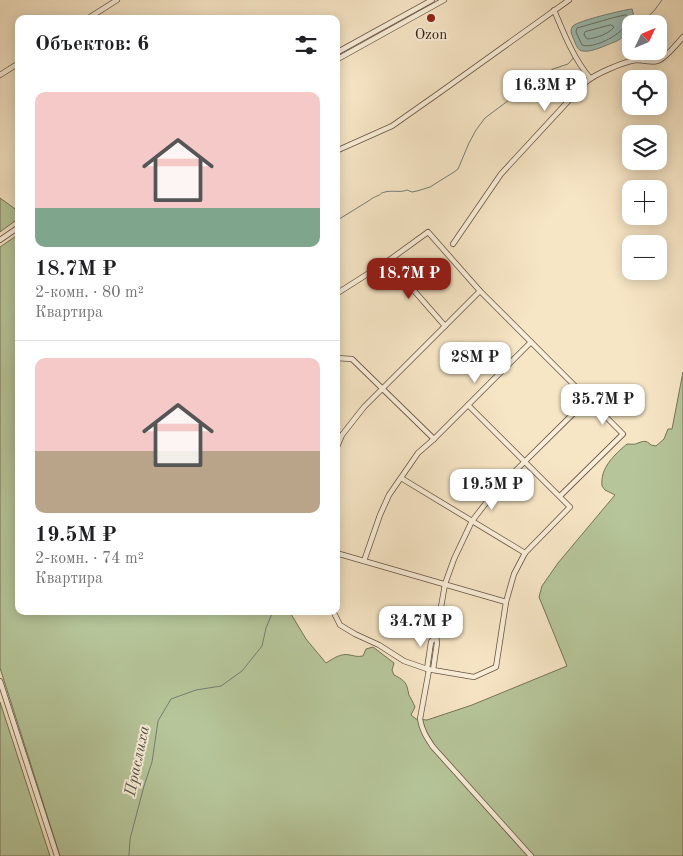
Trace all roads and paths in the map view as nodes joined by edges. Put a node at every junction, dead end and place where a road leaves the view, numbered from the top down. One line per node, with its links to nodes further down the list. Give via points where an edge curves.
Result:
1 (117, 0): 6 (street)
2 (432, 0): 8 (street)
3 (444, 0): 9 (street)
4 (569, 0): 5 (street)
5 (554, 10): 12 (street); 13 (street, via 392,126)
6 (93, 15)
7 (683, 37): 12 (street, via 658,61 635,60)
8 (340, 50)
9 (340, 58)
10 (15, 66): 11 (street)
11 (0, 75)
12 (590, 78): 16 (street, via 500,174)
13 (340, 149)
14 (15, 230): 15 (street)
15 (0, 240)
16 (453, 244)
17 (388, 261): 18 (street); 19 (street, via 428,232); 20 (street)
18 (340, 291)
19 (480, 291): 20 (street); 21 (street)
20 (445, 326): 23 (street)
21 (531, 342): 24 (street); 25 (street)
22 (340, 358): 23 (street, via 352,359)
23 (383, 389): 28 (street); 29 (street, via 364,407)
24 (583, 394): 26 (street, via 580,398); 27 (street, via 587,392 596,396)
25 (468, 405): 28 (street); 30 (street)
26 (582, 406): 27 (street, via 586,409); 30 (street)
27 (595, 406): 32 (street, via 623,434)
28 (434, 439): 31 (street, via 418,453)
29 (340, 440)
30 (525, 462): 32 (street); 33 (street, via 497,489)
31 (401, 478): 33 (street); 36 (street, via 380,515)
32 (560, 496): 34 (street, via 570,507)
33 (472, 521): 34 (street); 37 (street)
34 (525, 553): 38 (street, via 514,574)
35 (340, 554): 36 (street)
36 (364, 561): 37 (street)
37 (445, 584): 38 (street); 40 (street)
38 (506, 602): 40 (street, via 496,667 474,677)
39 (335, 615): 40 (street, via 340,625 355,634 404,661)
40 (429, 670): 43 (street, via 421,728 433,747)
41 (0, 681): 42 (street)
42 (57, 856)
43 (531, 856)

